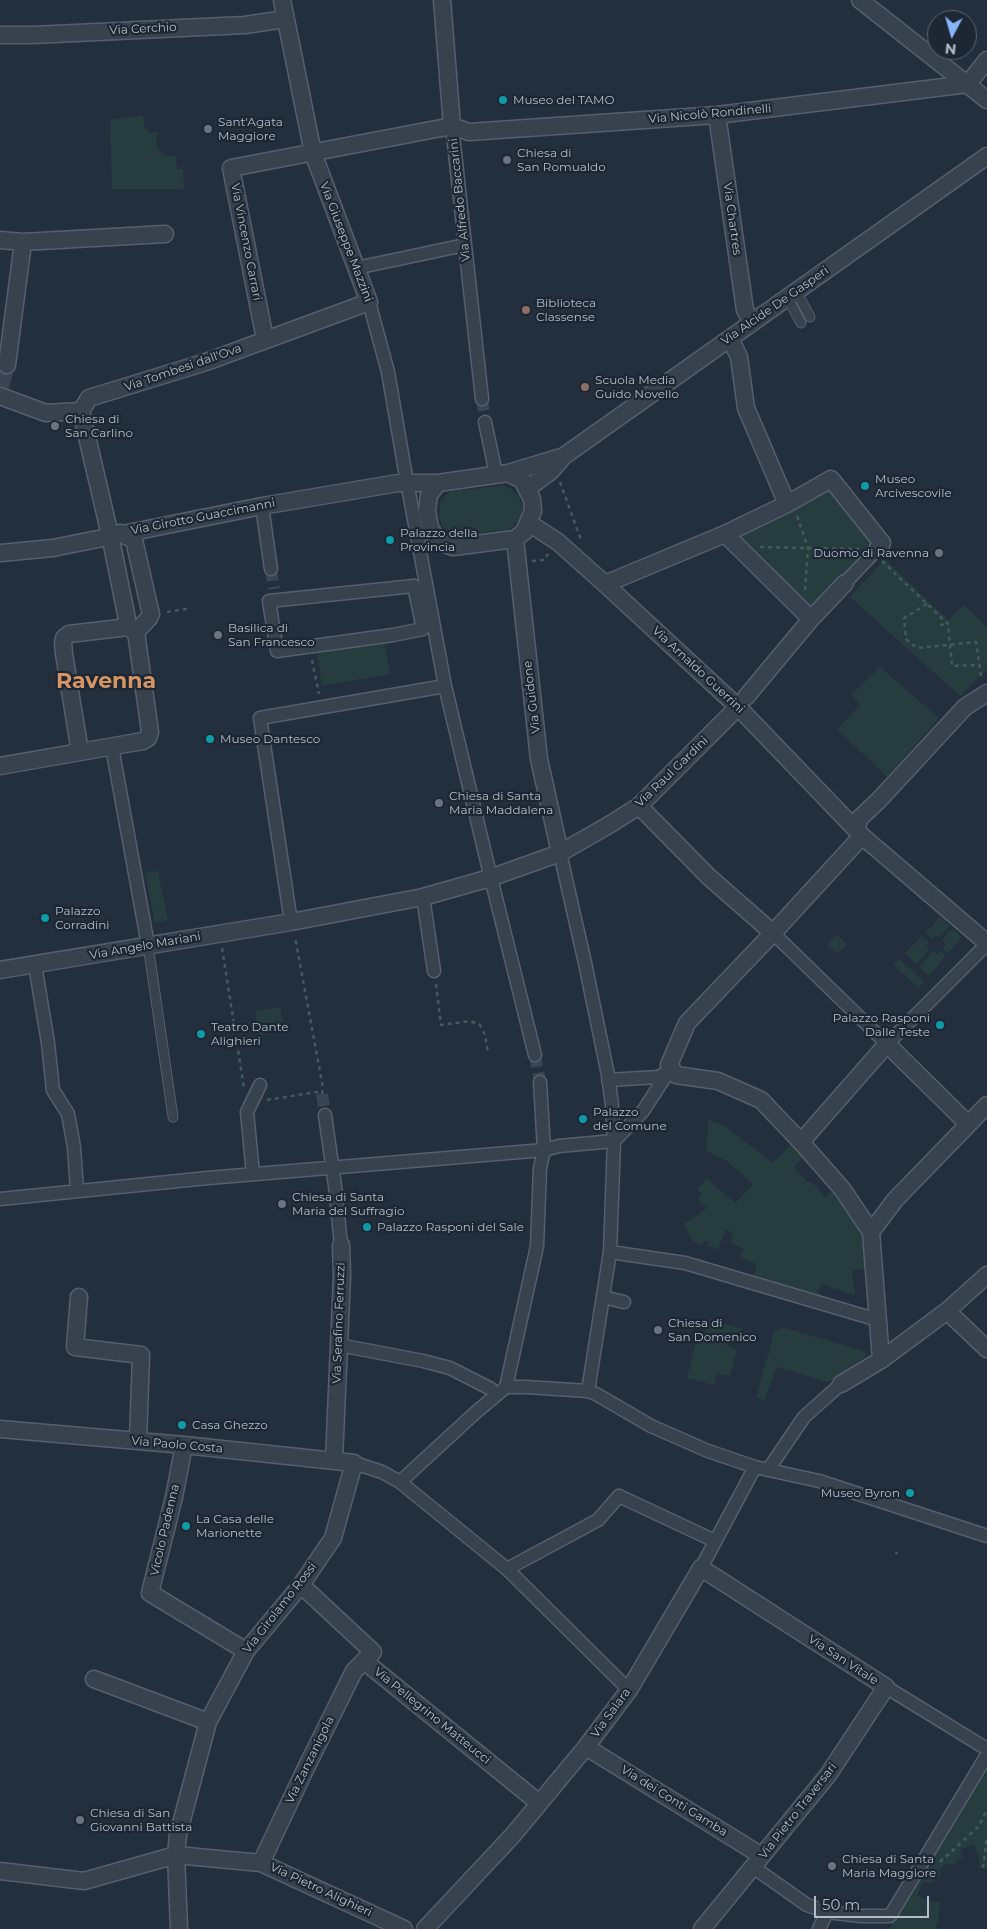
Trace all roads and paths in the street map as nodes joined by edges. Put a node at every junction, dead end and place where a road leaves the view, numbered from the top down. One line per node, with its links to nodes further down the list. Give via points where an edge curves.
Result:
1 (282, 0): 4 (street, Via Giuseppe Mazzini)
2 (442, 0): 10 (street, Via Alfredo Baccarini)
3 (860, 0): 7 (street)
4 (285, 19): 5 (street, Via Cerchio, via 245,25); 11 (street, Via Giuseppe Mazzini)
5 (0, 35)
6 (987, 60): 7 (street)
7 (968, 84): 8 (street); 9 (street, Via Nicolò Rondinelli)
8 (987, 100)
9 (717, 115): 10 (street, Via Nicolò Rondinelli, via 469,132); 21 (street, Via Chartres, via 745,310)
10 (452, 126): 11 (street); 16 (street, Via Alfredo Baccarini)
11 (313, 153): 17 (street, Via Giuseppe Mazzini); 24 (street, Via Vincenzo Carrari, via 231,168)
12 (987, 156): 18 (street, Via Alcide De Gasperi)
13 (165, 234): 15 (street)
14 (0, 240): 15 (street)
15 (23, 242): 25 (street)
16 (465, 246): 17 (street); 27 (street, Via Alfredo Baccarini)
17 (356, 268): 19 (street, Via Giuseppe Mazzini)
18 (792, 294): 20 (lane); 21 (street, Via Alcide De Gasperi); 22 (lane)
19 (369, 302): 24 (street, Via Tombesi dall'Ova); 34 (street, Via Giuseppe Mazzini, via 388,372)
20 (810, 317)
21 (752, 322): 23 (street, Via Alcide De Gasperi)
22 (801, 323)
23 (730, 338): 30 (street, Via Alcide De Gasperi); 36 (street, via 739,357 746,408)
24 (265, 339): 28 (street, Via Tombesi dall'Ova, via 206,362 90,398)
25 (7, 365)
26 (0, 390): 28 (street, via 46,413)
27 (482, 399)
28 (81, 411): 39 (street)
29 (485, 422): 31 (street)
30 (564, 456): 31 (street, Via Alcide De Gasperi); 35 (street, Via Alcide De Gasperi)
31 (502, 473): 33 (street); 35 (street, via 522,480)
32 (558, 478): 42 (path)
33 (438, 483): 34 (street, Via Girotto Guaccimanni); 41 (street, via 429,496 427,511 430,528 439,542 454,547)
34 (407, 484): 37 (street, Via Girotto Guaccimanni); 53 (street, Via Giuseppe Mazzini, via 424,570)
35 (528, 488): 38 (street, via 533,511)
36 (787, 504): 40 (street); 44 (path, via 794,507); 46 (street, via 831,479 882,543)
37 (262, 506): 39 (street, Via Girotto Guaccimanni); 49 (street)
38 (529, 523): 41 (street); 43 (street, Via Arnaldo Guerrini)
39 (115, 534): 47 (street, Via Girotto Guaccimanni, via 52,548); 55 (street, via 134,540); 59 (street)
40 (725, 534): 45 (street); 51 (street)
41 (515, 539): 48 (street, Via Guidone)
42 (581, 540)
43 (558, 542): 48 (path, via 544,560); 51 (street, Via Arnaldo Guerrini)
44 (808, 548): 45 (path); 46 (path); 56 (path)
45 (741, 549): 56 (street)
46 (875, 550): 50 (street); 52 (path)
47 (0, 552)
48 (517, 562): 73 (street, Via Guidone, via 540,759)
49 (271, 569)
50 (845, 583): 56 (street, Via Raul Gardini)
51 (605, 584): 66 (street, Via Arnaldo Guerrini)
52 (926, 604): 57 (path); 60 (path, via 904,618 906,639 916,648)
53 (424, 605): 61 (street, via 423,629); 61 (street, via 414,586 275,594 269,601 277,651); 64 (street)
54 (187, 613): 55 (path, via 186,609)
55 (151, 614): 59 (street, via 147,623)
56 (807, 614): 66 (street, Via Raul Gardini)
57 (948, 624): 58 (path); 60 (path)
58 (940, 625)
59 (131, 629): 68 (street, via 150,732 143,741); 69 (street, via 69,634 64,638)
60 (949, 645): 62 (path, via 952,666); 62 (path, via 976,642)
61 (310, 647): 67 (path)
62 (980, 665): 63 (path, via 981,676)
63 (987, 682)
64 (445, 686): 67 (street); 74 (street)
65 (987, 693): 72 (street, via 965,707 859,819)
66 (742, 702): 71 (street, Via Raul Gardini); 72 (street, Via Arnaldo Guerrini)
67 (321, 708): 76 (street, via 260,718)
68 (112, 747): 69 (street); 79 (street)
69 (80, 752): 70 (street)
70 (0, 766)
71 (639, 806): 73 (street, Via Raul Gardini); 77 (street, via 709,877)
72 (860, 832): 77 (street); 80 (street, Via Arnaldo Guerrini)
73 (560, 853): 74 (street, Via Raul Gardini); 88 (street)
74 (490, 878): 75 (street, Via Raul Gardini); 86 (street)
75 (423, 897): 76 (street, Via Angelo Mariani); 83 (street)
76 (292, 926): 79 (street, Via Angelo Mariani); 91 (path, via 322,1094 316,1092)
77 (774, 933): 84 (street); 87 (street, via 688,1023)
78 (221, 941): 91 (path)
79 (148, 944): 81 (street, Via Angelo Mariani); 94 (lane)
80 (987, 944): 84 (street)
81 (35, 965): 82 (street, Via Angelo Mariani); 101 (street, via 53,1090 68,1114)
82 (0, 970)
83 (434, 971): 85 (path, via 441,1025 470,1021 480,1025)
84 (887, 1044): 95 (street); 97 (street)
85 (488, 1053)
86 (535, 1055)
87 (670, 1070): 88 (street, via 658,1076); 96 (street, via 643,1111); 97 (street, via 676,1075 718,1081 761,1100)
88 (608, 1077): 96 (street)
89 (540, 1082): 98 (street)
90 (260, 1085): 91 (street)
91 (249, 1103): 100 (street, via 247,1112)
92 (987, 1105): 95 (street)
93 (325, 1115): 99 (street, Via Serafino Ferruzzi)
94 (173, 1117)
95 (968, 1124): 103 (street, via 894,1200)
96 (614, 1141): 98 (street); 105 (street)
97 (801, 1142): 103 (street, via 842,1190)
98 (544, 1150): 99 (street); 116 (street, via 540,1168 537,1246)
99 (329, 1167): 100 (street); 104 (street, Via Serafino Ferruzzi, via 335,1186)
100 (253, 1174): 101 (street)
101 (77, 1191): 102 (street)
102 (0, 1199)
103 (870, 1232): 111 (street)
104 (341, 1245): 112 (street, Via Serafino Ferruzzi)
105 (610, 1252): 108 (street); 111 (street, via 685,1264)
106 (987, 1275): 110 (street)
107 (80, 1297): 120 (street, via 75,1347 141,1355)
108 (603, 1297): 109 (street); 118 (street)
109 (624, 1302)
110 (947, 1311): 113 (street); 114 (street)
111 (878, 1320): 114 (street)
112 (339, 1345): 117 (street, via 450,1368); 122 (street, Via Serafino Ferruzzi)
113 (987, 1349)
114 (881, 1360): 115 (street)
115 (841, 1384): 125 (street, via 804,1417)
116 (506, 1387): 118 (street); 126 (street)
117 (491, 1388)
118 (592, 1393): 124 (street, via 651,1426)
119 (0, 1429): 120 (street, Via Paolo Costa)
120 (138, 1441): 121 (street, Via Paolo Costa)
121 (184, 1445): 122 (street, Via Paolo Costa); 132 (street, Vicolo Padenna, via 150,1593)
122 (334, 1460): 123 (street, Via Paolo Costa)
123 (354, 1463): 126 (street); 131 (street, Via Girolamo Rossi, via 333,1538)
124 (755, 1467): 125 (street); 128 (street, Via Salara)
125 (768, 1470): 127 (street, via 819,1480)
126 (400, 1482): 130 (street)
127 (987, 1536)
128 (715, 1541): 129 (street, Via Salara); 130 (street, via 619,1496 598,1520)
129 (701, 1568): 135 (street, Via San Vitale); 136 (street, Via Salara)
130 (507, 1569): 136 (street)
131 (301, 1585): 132 (street, Via Girolamo Rossi); 133 (street, Via Pellegrino Matteucci, via 373,1652)
132 (246, 1650): 137 (street, Via Girolamo Rossi)
133 (364, 1661): 141 (street, Via Pellegrino Matteucci); 146 (street, Via Zanzanigola, via 354,1671)
134 (94, 1679): 137 (street)
135 (886, 1687): 139 (street, Via San Vitale); 145 (street, Via Pietro Traversari, via 828,1775)
136 (629, 1690): 138 (street, Via Salara)
137 (208, 1722): 144 (street, Via Girolamo Rossi, via 178,1835)
138 (586, 1747): 141 (street, Via Salara); 145 (street, Via dei Conti Gamba)
139 (987, 1749)
140 (987, 1755): 150 (street, via 890,1916)
141 (539, 1803): 153 (street, Via Salara)
142 (987, 1810): 147 (path, via 978,1826)
143 (987, 1836): 148 (path)
144 (176, 1855): 146 (street, Via Pietro Alighieri); 149 (street, via 84,1881); 151 (street, Via Girolamo Rossi)
145 (758, 1861): 150 (street, via 807,1905); 154 (street, Via Pietro Traversari)
146 (261, 1862): 152 (street, Via Pietro Alighieri)
147 (939, 1862)
148 (983, 1868)
149 (0, 1871)
150 (827, 1912): 155 (street)
151 (179, 1929)
152 (404, 1929)
153 (425, 1929)
154 (702, 1929)
155 (819, 1929)

